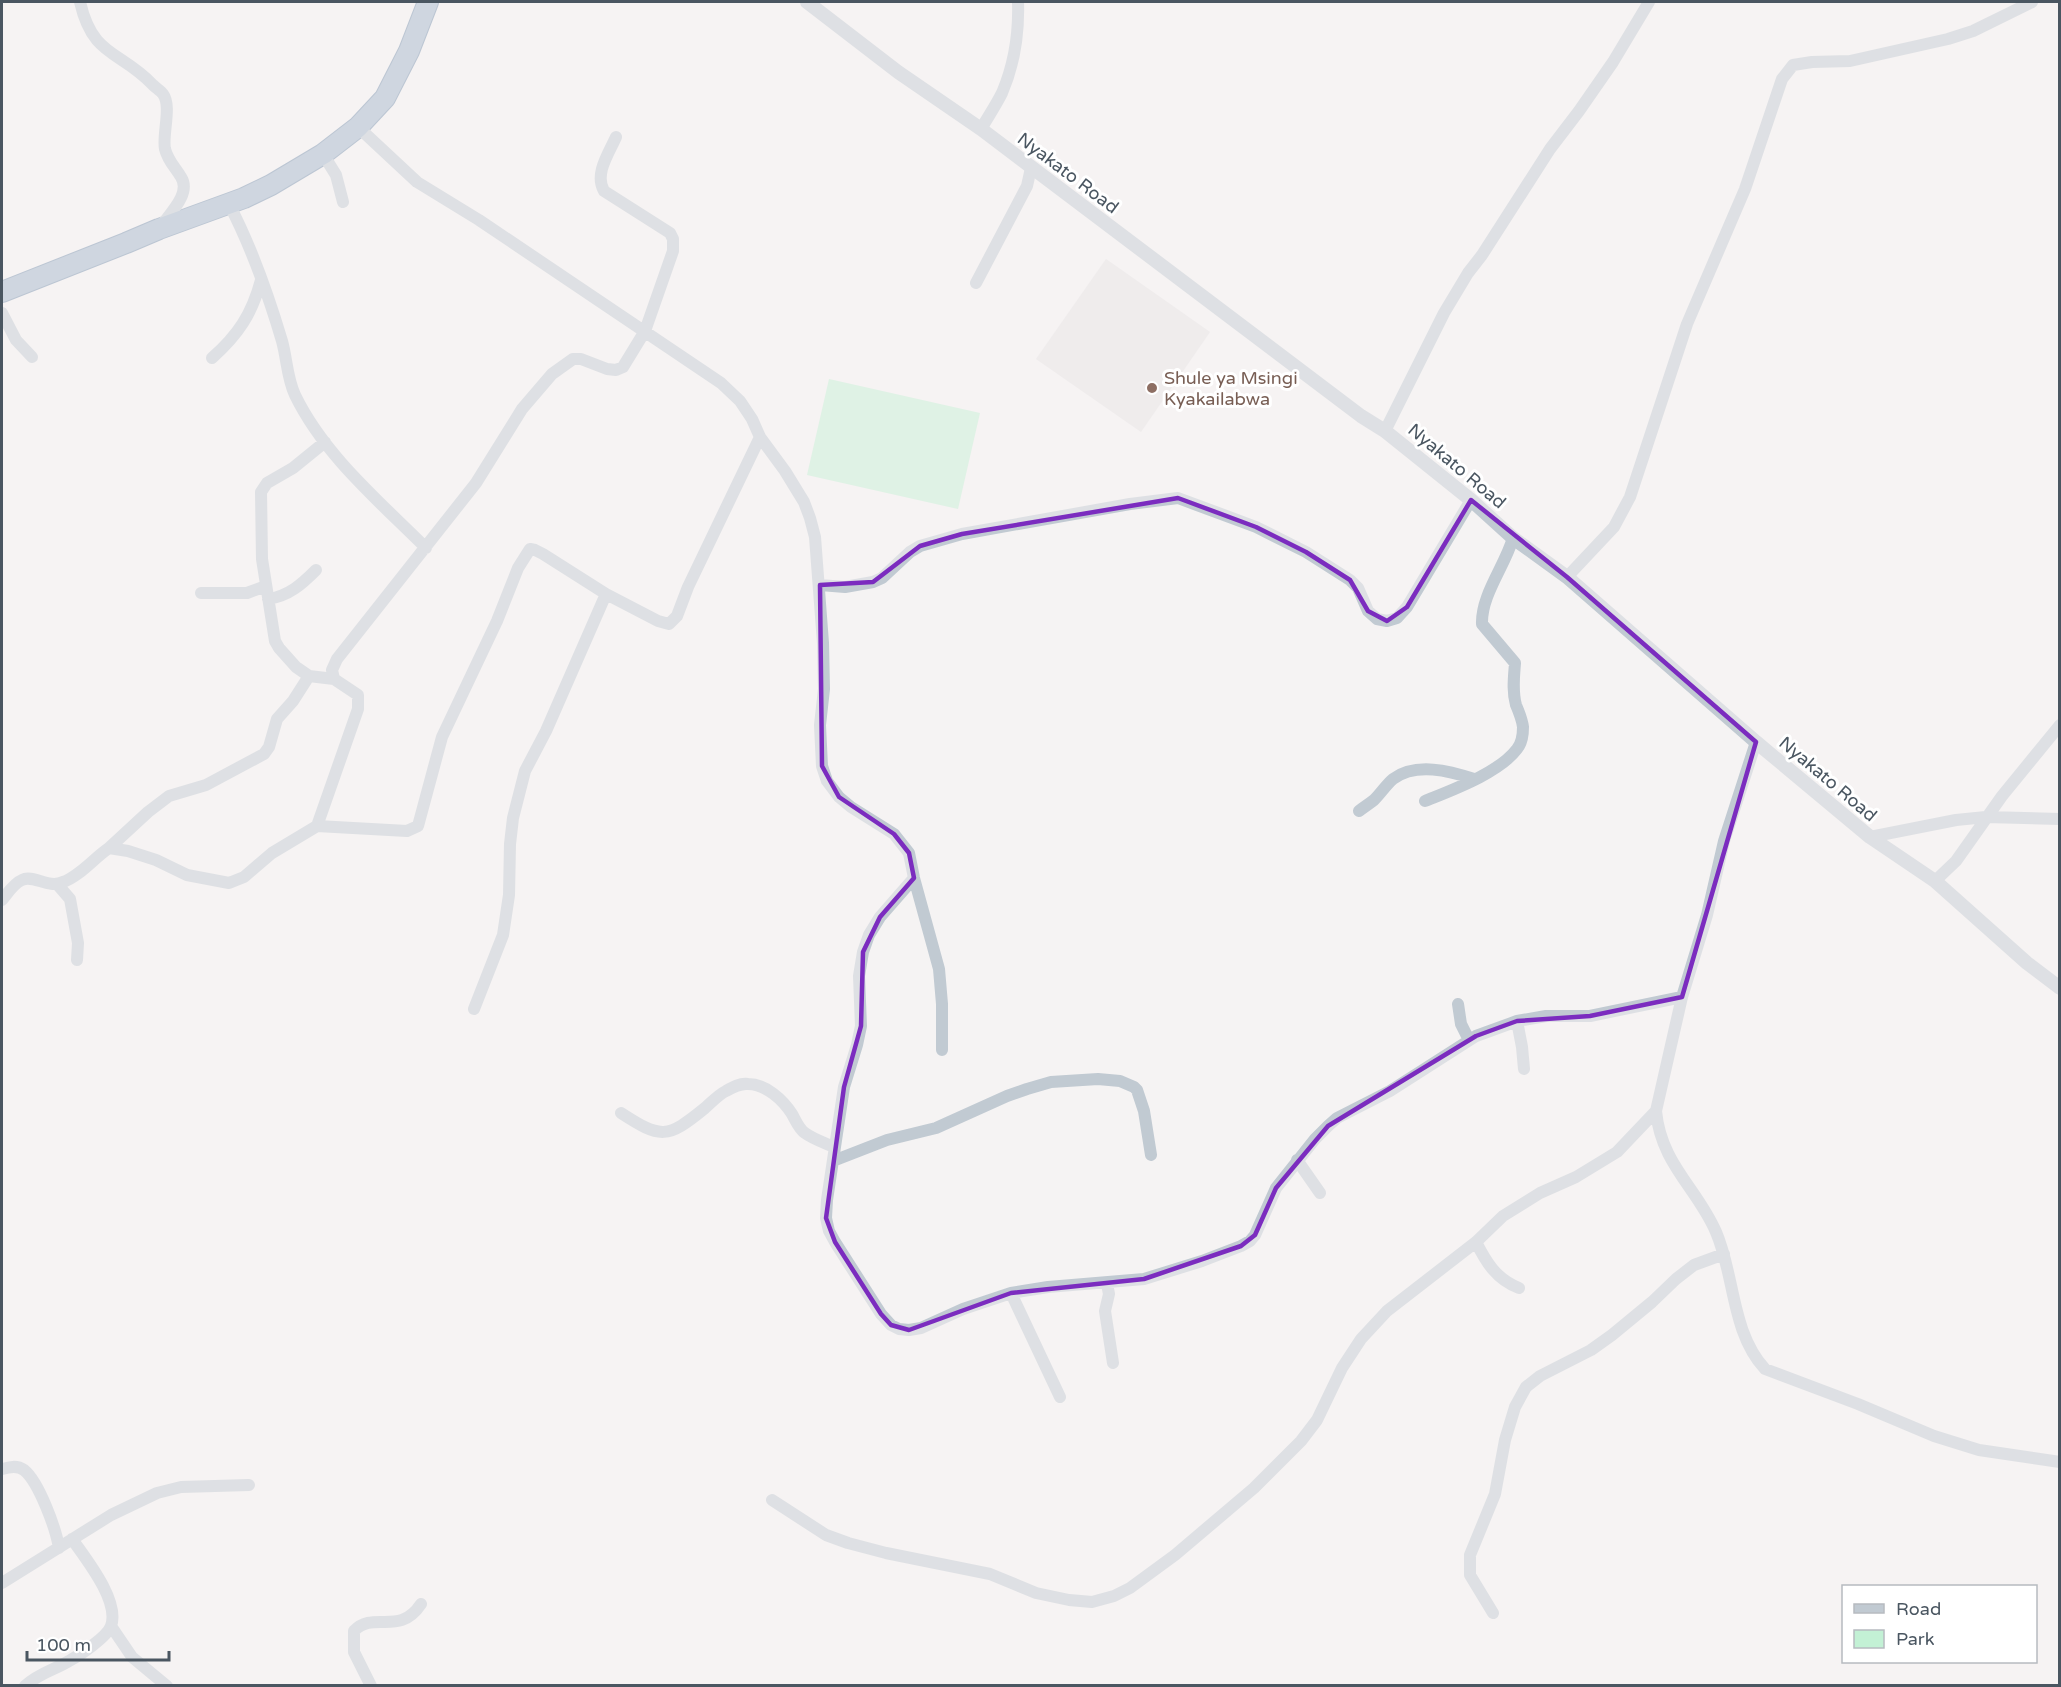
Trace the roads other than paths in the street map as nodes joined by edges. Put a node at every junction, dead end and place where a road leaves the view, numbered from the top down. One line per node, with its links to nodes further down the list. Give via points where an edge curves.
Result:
1 (80, 2): 14 (street, via 88,28 98,43 164,95 165,147 184,185 178,203)
2 (428, 2): 7 (highway, via 385,98)
3 (807, 2): 8 (street, Nyakato Road)
4 (1018, 2): 8 (street, via 1012,60 1002,92)
5 (1649, 2): 22 (street, via 1467,273)
6 (2032, 2): 29 (street, via 1973,32 1948,39 1850,61 1793,65 1782,79 1745,189 1687,324 1630,497 1614,527)
7 (358, 127): 10 (highway); 19 (street, via 417,182)
8 (981, 129): 11 (street, Nyakato Road)
9 (616, 137): 19 (street, via 600,174 604,191 670,233 673,239 673,251)
10 (323, 154): 12 (street, via 336,175); 13 (highway)
11 (1031, 168): 16 (street, via 1027,186); 22 (street, Nyakato Road, via 1360,416)
12 (343, 202)
13 (229, 204): 14 (highway); 15 (street, via 248,239)
14 (159, 229): 17 (highway)
15 (261, 280): 21 (street, via 250,314); 24 (street, via 285,352 290,382)
16 (976, 283)
17 (2, 292)
18 (2, 313): 20 (street, via 16,340)
19 (645, 331): 23 (street, via 740,400); 27 (street, via 623,367 607,369 573,359 552,374 522,409 476,483)
20 (33, 357)
21 (212, 357)
22 (1385, 430): 25 (street, Nyakato Road)
23 (760, 436): 30 (street, via 804,502 815,537); 33 (street, via 674,621 663,624)
24 (325, 442): 27 (street); 31 (street, via 267,483 261,492 262,559)
25 (1471, 500): 26 (street, Nyakato Road); 30 (street, via 1407,607 1388,621 1377,619 1368,611 1350,580 1306,552 1256,526 1178,498 962,534 920,546 873,582 845,587)
26 (1513, 538): 29 (street, Nyakato Road); 38 (street, via 1484,605 1482,624 1515,663 1513,686 1522,737 1519,748 1504,762)
27 (426, 548): 35 (street, via 337,659 332,670)
28 (316, 570): 31 (street, via 284,595)
29 (1567, 577): 37 (street, Nyakato Road)
30 (820, 585): 46 (street, via 822,766 839,798 894,834 909,853)
31 (267, 592): 32 (street); 34 (street, via 279,648)
32 (201, 593)
33 (606, 594): 43 (street, via 530,549 442,737 418,826 407,831); 54 (street, via 525,771 513,818 503,935)
34 (309, 676): 35 (street); 45 (street, via 276,719 264,753 206,785 169,796)
35 (334, 679): 43 (street, via 358,695 358,710)
36 (2060, 725): 41 (street)
37 (1756, 742): 44 (street, Nyakato Road); 52 (street, via 1731,816)
38 (1474, 779): 39 (street); 40 (street, via 1436,770 1403,773)
39 (1425, 801)
40 (1359, 811)
41 (1986, 817): 42 (street); 44 (street); 47 (street, via 1956,861)
42 (2060, 819)
43 (317, 826): 45 (street, via 272,853 244,877 229,883 187,875 156,860)
44 (1870, 837): 47 (street, Nyakato Road)
45 (109, 848): 48 (street)
46 (914, 878): 57 (street, via 939,969); 61 (street, via 880,917 863,952 859,976 861,1026 844,1087)
47 (1935, 882): 51 (street, Nyakato Road)
48 (57, 884): 49 (street, via 23,879); 50 (street, via 69,899 78,943)
49 (2, 900)
50 (77, 960)
51 (2060, 988)
52 (1682, 997): 55 (street, via 1590,1016 1546,1016); 59 (street)
53 (1458, 1004): 56 (street)
54 (474, 1009)
55 (1517, 1021): 56 (street); 58 (street)
56 (1469, 1040): 63 (street, via 1390,1091 1337,1118)
57 (942, 1050)
58 (1524, 1069)
59 (1656, 1111): 66 (street, via 1617,1152 1503,1216); 67 (street, via 1668,1157 1707,1211)
60 (621, 1113): 61 (street, via 645,1128 672,1131 719,1094 750,1083 776,1096 804,1132)
61 (834, 1147): 64 (street)
62 (1151, 1155): 64 (street, via 1137,1090 1120,1080 1098,1079 1051,1082 1007,1095 936,1128 887,1140)
63 (1297, 1160): 65 (street); 68 (street, via 1276,1188 1250,1241 1144,1279)
64 (833, 1161): 70 (street, via 826,1218 829,1231 891,1325 909,1330 921,1328)
65 (1320, 1193)
66 (1476, 1242): 69 (street, via 1499,1277); 76 (street, via 1387,1311 1361,1339 1317,1420 1254,1488 1175,1555 1114,1596 1092,1602 1069,1600 1036,1593 990,1574 848,1543 826,1535)
67 (1724, 1254): 73 (street, via 1741,1324 1756,1360 1765,1369 1978,1450); 81 (street, via 1694,1265 1612,1335 1526,1388 1515,1407 1504,1440 1495,1494 1470,1555 1470,1575)
68 (1107, 1284): 70 (street); 71 (street, via 1105,1311)
69 (1519, 1288)
70 (1011, 1293): 72 (street)
71 (1113, 1363)
72 (1060, 1397)
73 (2060, 1462)
74 (2, 1469): 78 (street, via 14,1466 30,1478 49,1513)
75 (249, 1485): 77 (street, via 167,1490 111,1515)
76 (772, 1500)
77 (72, 1539): 78 (street); 82 (street, via 99,1578 107,1596)
78 (59, 1548): 79 (street)
79 (2, 1583)
80 (421, 1604): 85 (street, via 405,1620 366,1622 354,1631 354,1652)
81 (1493, 1613)
82 (111, 1626): 83 (street, via 80,1655 40,1674); 84 (street, via 132,1657)
83 (25, 1686)
84 (167, 1686)
85 (371, 1686)

